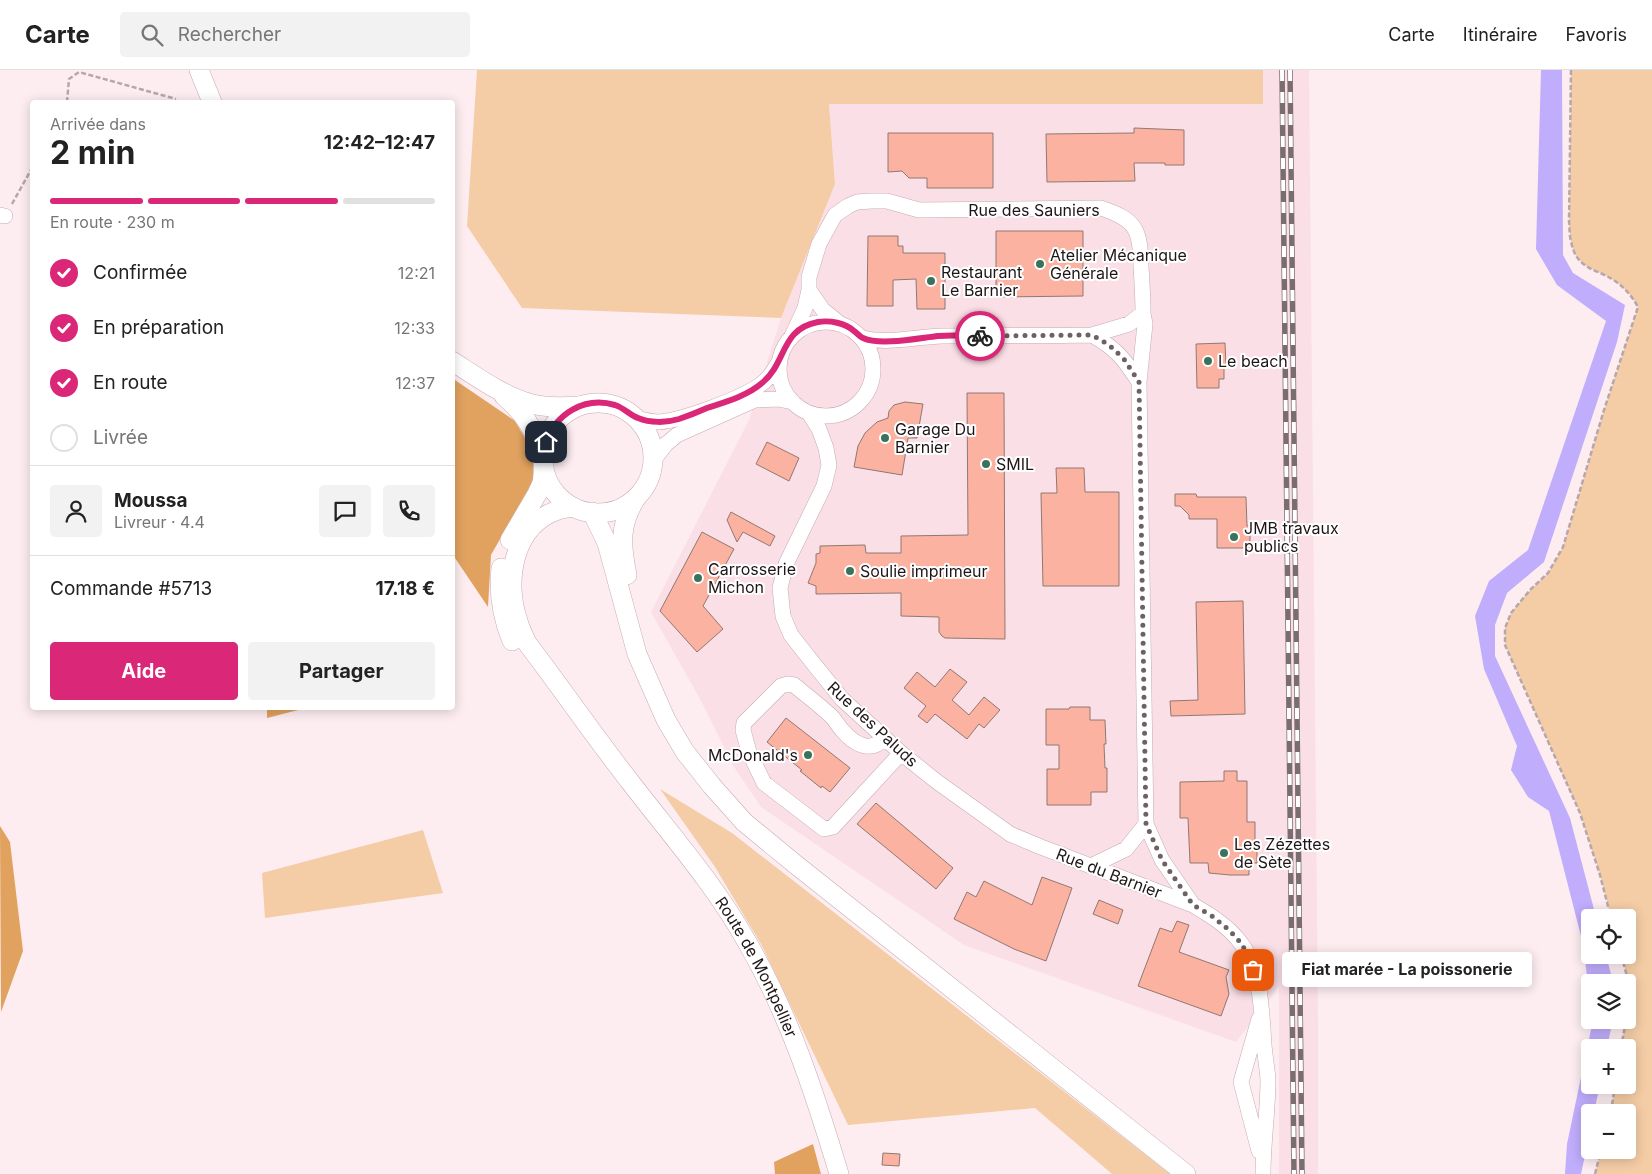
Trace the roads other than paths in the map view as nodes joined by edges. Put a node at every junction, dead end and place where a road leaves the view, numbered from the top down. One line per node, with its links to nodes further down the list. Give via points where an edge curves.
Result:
1 (199, 70): 2 (main road)
2 (211, 100)
3 (809, 290): 4 (street, Rue des Sauniers, via 814,260 829,224 841,209 857,202 887,201 919,210 1101,208 1126,219 1139,235); 5 (street, via 823,310); 7 (street, Rue des Sauniers)
4 (1143, 313): 6 (street, via 1129,324); 11 (street, Rue des Sauniers, via 1145,324)
5 (840, 324): 7 (street, via 809,324); 8 (street)
6 (1092, 335): 8 (street, via 940,336 877,341); 11 (street, via 1124,359)
7 (792, 336): 10 (street)
8 (862, 338): 15 (street, via 872,358 873,369 872,380 864,396 853,408 842,413 820,416)
9 (455, 362): 12 (main road)
10 (779, 362): 13 (street, via 781,384); 16 (street, via 772,375 742,396 678,419 651,422)
11 (1139, 382): 26 (street, Rue des Sauniers)
12 (491, 386): 14 (main road, via 532,404); 17 (main road, via 525,418 534,431)
13 (792, 402): 15 (street); 18 (street, via 756,400 677,435)
14 (580, 406): 16 (main road, via 614,405); 17 (main road, via 571,410 549,432)
15 (809, 413): 23 (street, Rue des Paluds, via 819,429 829,465 824,486 786,564 780,588 783,616 791,635 842,699)
16 (636, 418): 18 (main road, via 650,438)
17 (544, 459): 20 (main road, via 551,486); 25 (main road, via 542,483 507,546 502,562 500,601 505,625 515,649 532,671)
18 (653, 461): 19 (main road, via 648,480)
19 (638, 496): 21 (main road, via 612,511); 22 (main road, via 625,522 623,554)
20 (573, 507): 21 (main road); 25 (main road, via 558,509 545,516 529,529 520,543 512,580 517,621 527,643)
21 (592, 512): 22 (main road, via 607,543 637,654)
22 (651, 686): 35 (main road, via 666,720 686,752 744,822)
23 (885, 738): 24 (street, Rue des Paluds); 24 (street, via 871,747 858,745 832,717 794,685 788,684 781,686 744,722 743,730 749,752 764,783 824,829 833,827)
24 (901, 753): 27 (street, Rue des Paluds, via 1010,834)
25 (630, 782): 34 (main road, Route de Montpellier, via 685,850 748,942 790,1025)
26 (1146, 824): 28 (street, via 1126,849); 29 (street, Rue des Sauniers, via 1162,860)
27 (1041, 847): 28 (street, Rue du Barnier)
28 (1091, 866): 29 (street, Rue du Barnier)
29 (1193, 905): 30 (street, Rue du Barnier, via 1212,916 1241,943 1250,959)
30 (1262, 1011): 31 (street, Rue du Barnier); 32 (street, Rue du Barnier)
31 (1246, 1063): 32 (street); 33 (street, Rue du Barnier, via 1241,1082)
32 (1266, 1064): 33 (street, Rue du Barnier)
33 (1263, 1169)
34 (839, 1174)
35 (1186, 1174)

